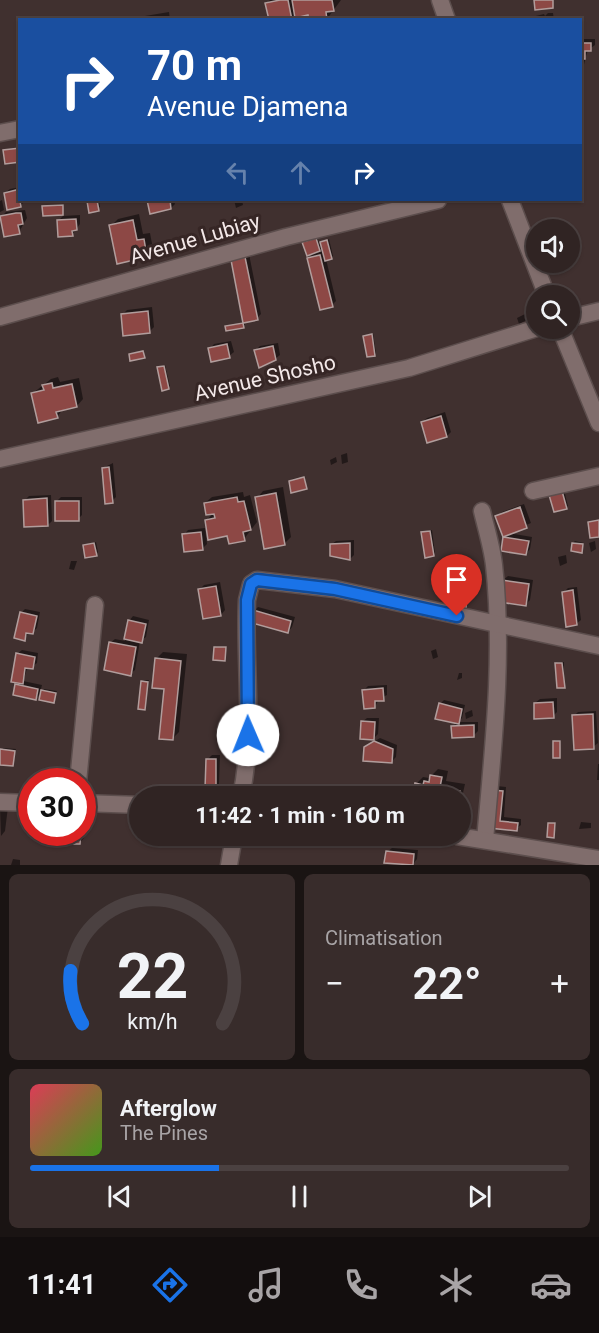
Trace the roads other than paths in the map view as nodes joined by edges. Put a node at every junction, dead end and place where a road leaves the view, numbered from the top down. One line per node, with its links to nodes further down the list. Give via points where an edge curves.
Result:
1 (441, 1): 2 (street)
2 (446, 18)
3 (18, 129): 4 (street)
4 (0, 133)
5 (434, 201): 10 (street, Avenue Lubiay, via 286,237)
6 (510, 201): 7 (street)
7 (543, 285)
8 (599, 311): 9 (street)
9 (580, 316)
10 (0, 317)
11 (526, 331): 14 (street, Avenue Shosho, via 399,370)
12 (565, 339): 13 (street)
13 (599, 423)
14 (0, 459)
15 (599, 476): 16 (street)
16 (533, 491)
17 (482, 511): 19 (street, via 494,563)
18 (95, 605): 21 (street)
19 (497, 626): 20 (street); 22 (street, via 335,589 257,580 251,584 247,600); 28 (street)
20 (599, 646)
21 (79, 768)
22 (243, 786)
23 (0, 802): 24 (street)
24 (18, 803)
25 (96, 803): 26 (street)
26 (129, 805)
27 (471, 838): 28 (street)
28 (485, 840): 30 (street)
29 (232, 846): 31 (street)
30 (599, 860)
31 (229, 865)

